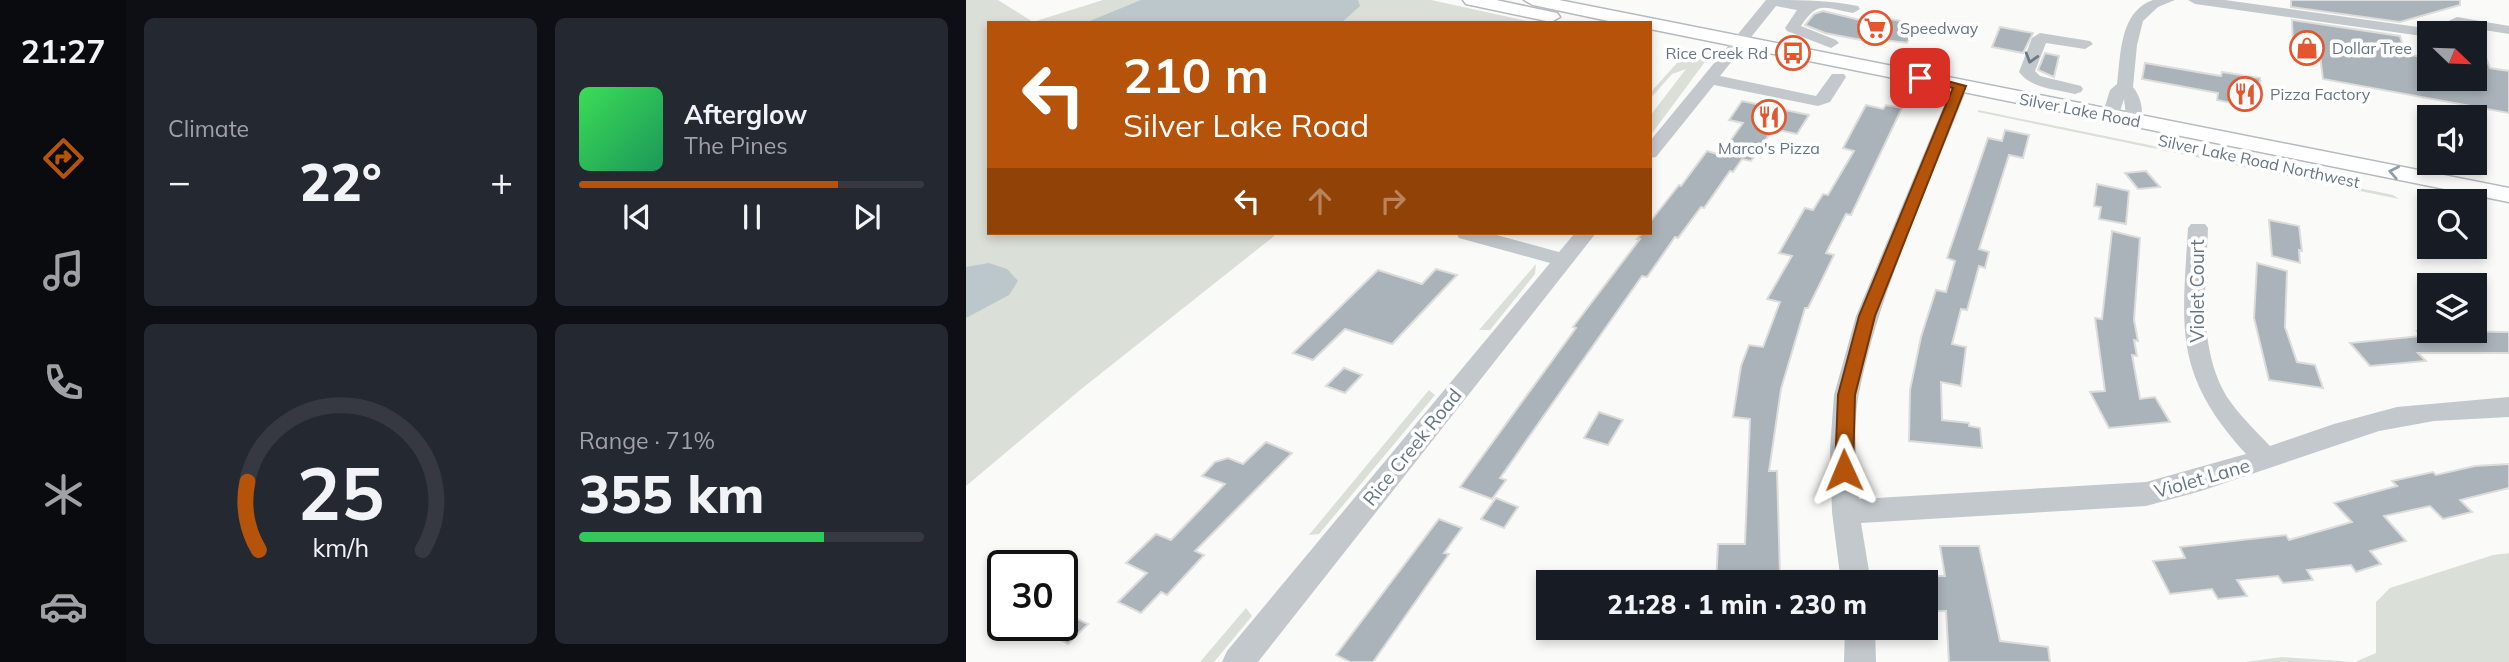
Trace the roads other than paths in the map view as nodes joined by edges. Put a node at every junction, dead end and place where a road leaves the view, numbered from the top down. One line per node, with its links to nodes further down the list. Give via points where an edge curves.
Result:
1 (1472, 0): 9 (main road)
2 (1533, 0): 10 (main road, Silver Lake Road)
3 (1773, 0): 7 (street); 20 (street)
4 (2168, 0): 23 (street, via 2147,6 2134,20)
5 (2205, 1): 6 (street)
6 (2241, 4): 16 (street)
7 (1806, 6): 8 (street, via 1817,3); 18 (street, via 1792,28)
8 (1853, 9)
9 (1571, 21)
10 (1638, 21)
11 (2450, 21): 12 (street, via 2458,14)
12 (2480, 21)
13 (2487, 23): 15 (street)
14 (1652, 24): 20 (main road, Silver Lake Road)
15 (2509, 30)
16 (2417, 31)
17 (1652, 38): 20 (main road, Silver Lake Road Northwest)
18 (1830, 43)
19 (2085, 44): 24 (street, one-way to 24, via 2040,38 2027,72 2034,80)
20 (1735, 48): 21 (main road, Silver Lake Road Northwest); 22 (street); 25 (main road, Silver Lake Road)
21 (1838, 77): 22 (street, via 1818,101); 25 (main road, Silver Lake Road Northwest)
22 (1710, 79): 28 (street)
23 (2125, 87): 26 (street, via 2118,90); 27 (street, via 2132,96)
24 (2075, 89)
25 (1957, 92): 26 (main road, Silver Lake Road); 29 (main road, Silver Lake Road Northwest); 39 (street, via 1867,316 1856,355 1846,395)
26 (2112, 116): 27 (main road, Silver Lake Road)
27 (2133, 120): 30 (main road, Silver Lake Road, one-way to 27)
28 (1652, 151)
29 (2417, 192)
30 (2509, 195)
31 (2487, 208): 32 (main road)
32 (2509, 212)
33 (2198, 228): 38 (street, Violet Court, via 2194,335 2198,357 2220,407)
34 (1482, 235): 36 (street)
35 (1584, 235): 36 (street, Rice Creek Road)
36 (1564, 260): 42 (street, Rice Creek Road)
37 (2509, 407): 38 (street, Violet Lane, via 2396,417)
38 (2266, 459): 39 (street, Violet Lane, via 2146,494)
39 (1846, 512): 40 (street)
40 (1854, 570)
41 (1860, 640): 43 (street)
42 (1238, 662)
43 (1860, 662)

